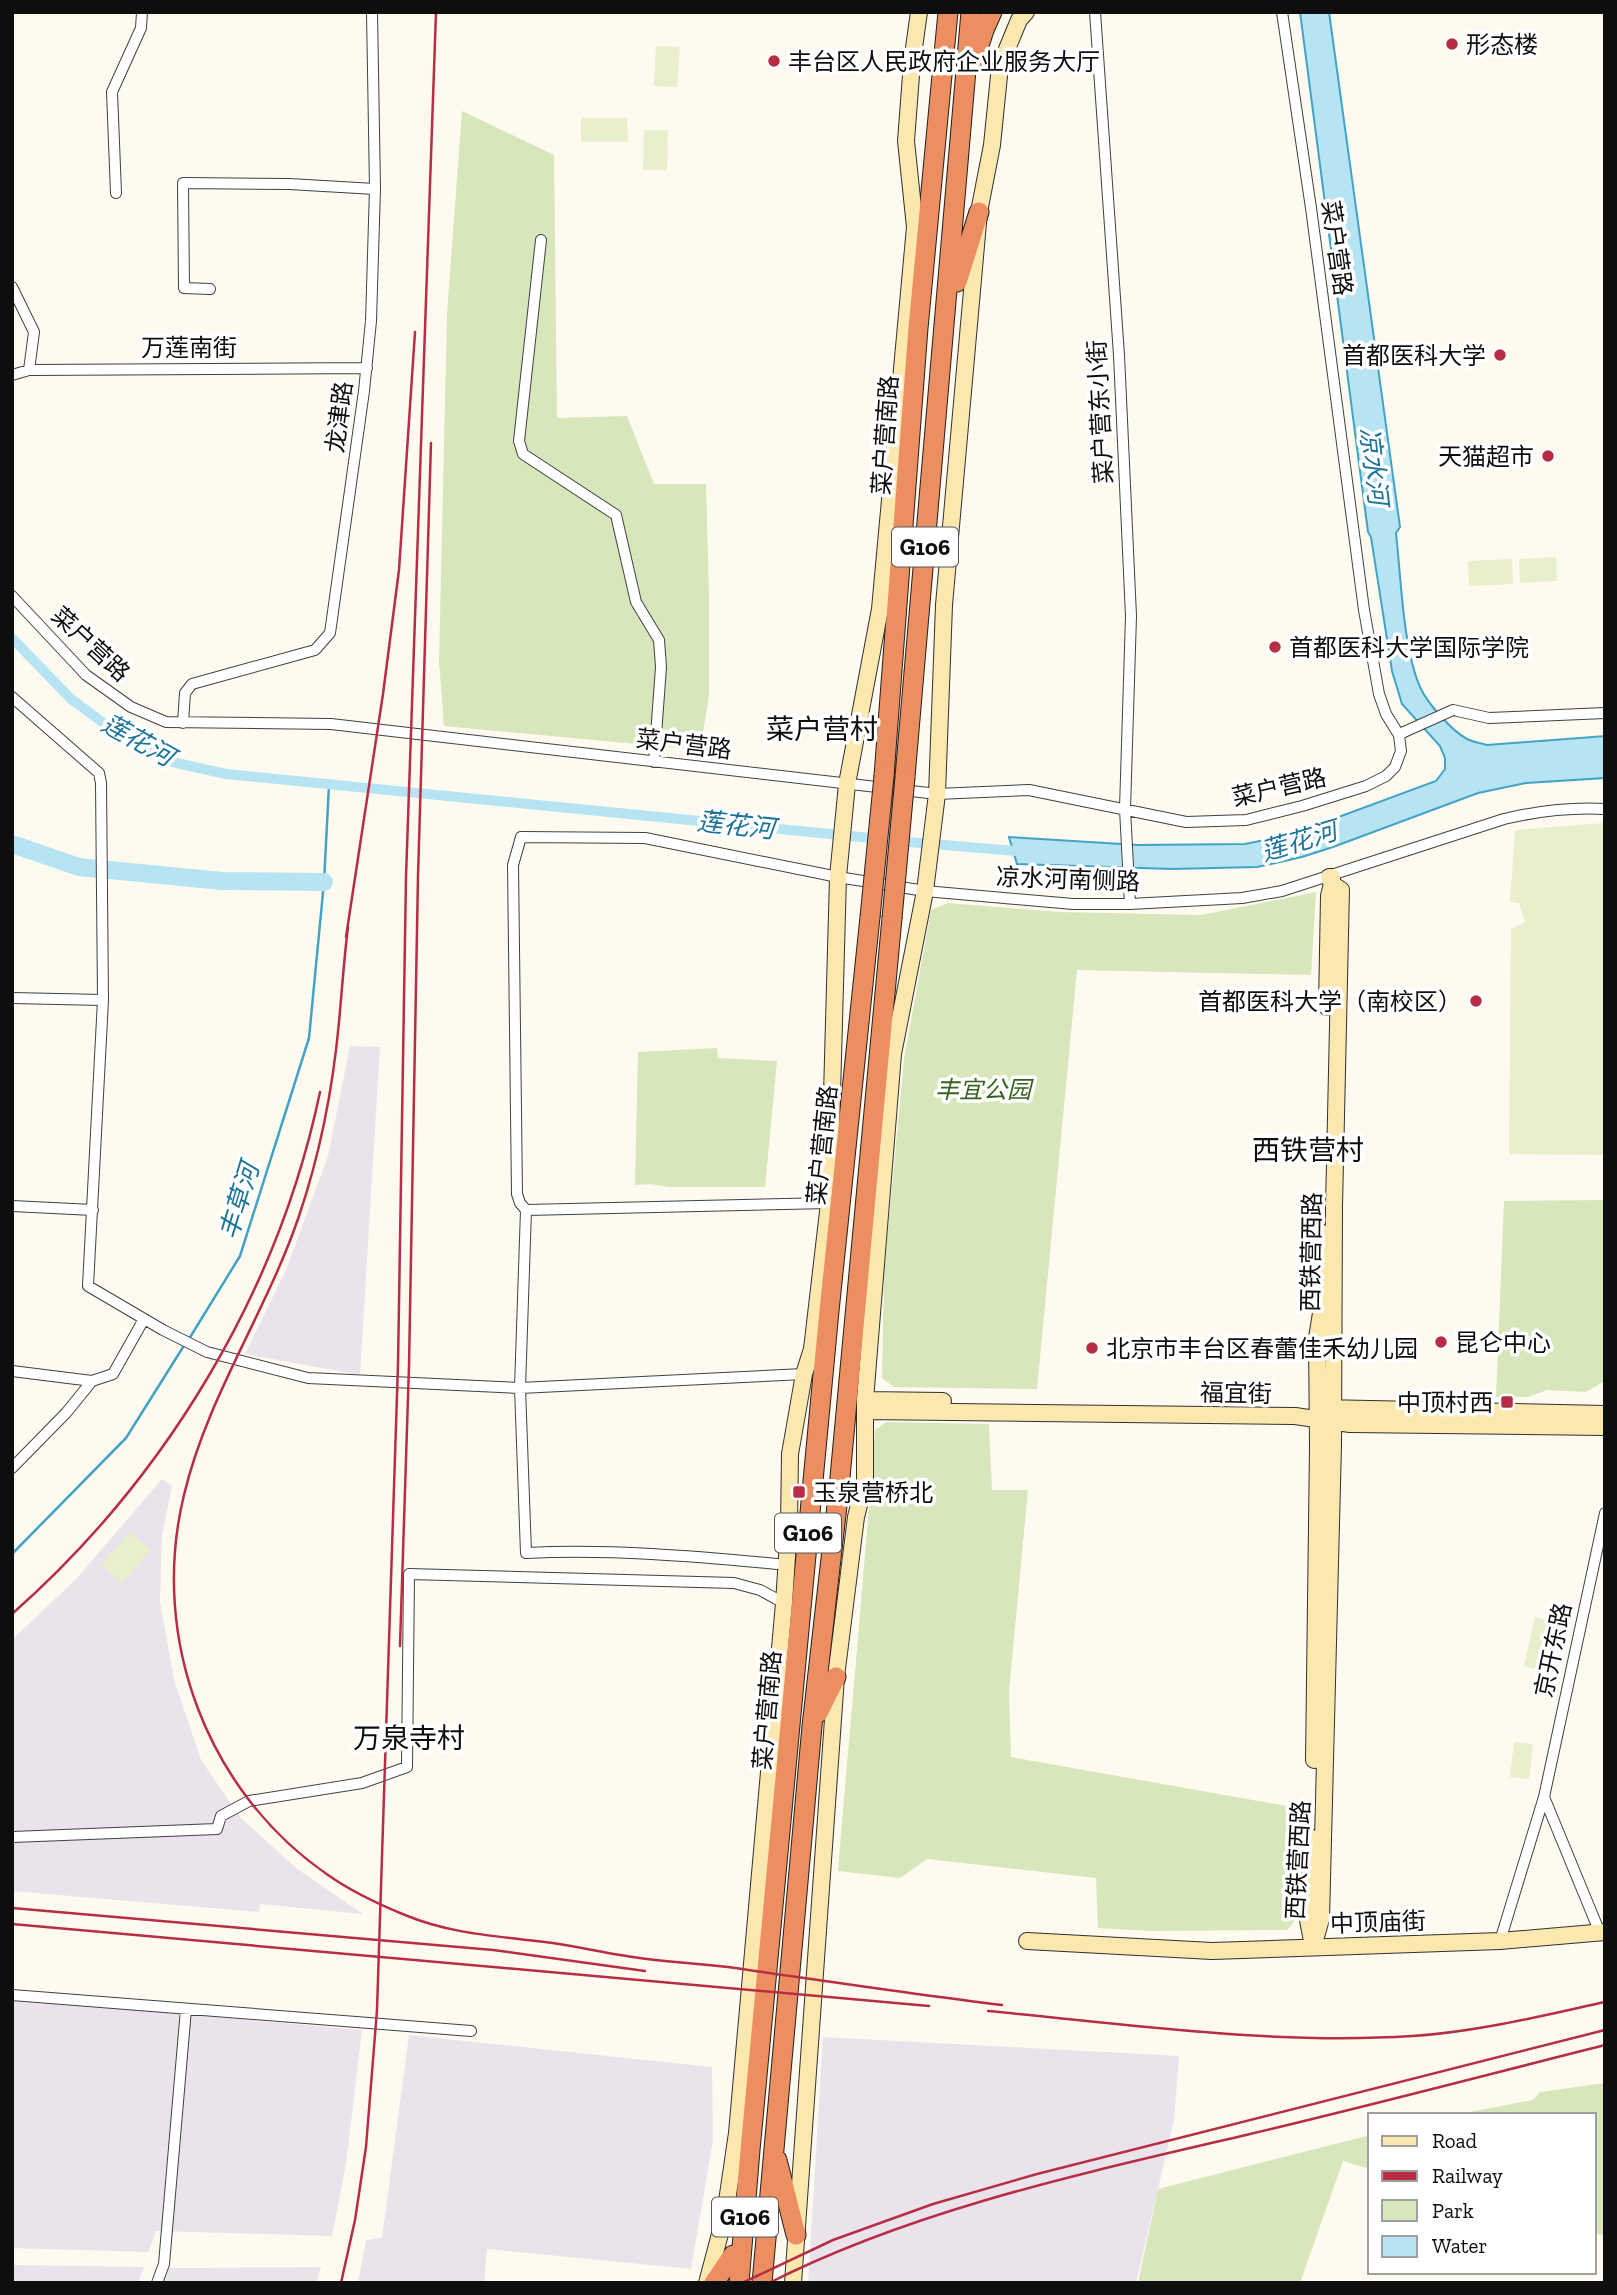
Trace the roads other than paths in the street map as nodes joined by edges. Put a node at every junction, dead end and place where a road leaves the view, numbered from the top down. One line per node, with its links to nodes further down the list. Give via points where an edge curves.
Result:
1 (142, 12): 12 (street, via 141,28 112,92)
2 (372, 12): 11 (street, 龙津路)
3 (919, 12): 14 (street, 菜户营南路, via 906,141)
4 (948, 12): 19 (highway, 菜户营南路 / G106)
5 (971, 12): 10 (highway, G106)
6 (992, 12): 10 (highway)
7 (1026, 12): 13 (street, via 1000,65)
8 (1095, 12): 31 (street, 菜户营东小街, via 1119,355 1131,616)
9 (1282, 12): 27 (street, 菜户营路, via 1364,610 1379,694 1386,714)
10 (963, 103): 18 (highway, 菜户营南路 / G106)
11 (374, 189): 17 (street, via 183,183 184,288); 20 (street, 龙津路)
12 (116, 193)
13 (979, 212): 18 (highway); 30 (street, via 944,605)
14 (915, 227): 19 (highway); 29 (street, 菜户营南路, via 880,609)
15 (541, 240): 28 (street, via 519,441 523,454 616,515 636,602 659,640 662,667)
16 (12, 287): 21 (street, via 34,332)
17 (211, 289)
18 (946, 316): 61 (highway, 菜户营南路 / G106, bridge, via 839,1488)
19 (918, 328): 43 (highway, 菜户营南路 / G106, bridge, via 884,776)
20 (367, 368): 21 (street, 万莲南街); 26 (street, 龙津路, via 330,633 315,650 192,684 186,693)
21 (29, 370): 22 (street, 万莲南街)
22 (12, 375)
23 (12, 596): 26 (street, 菜户营路, via 86,675 110,693 154,719)
24 (12, 697): 38 (street, via 99,773)
25 (1605, 713): 27 (street, bridge, via 1489,718 1453,710)
26 (183, 723): 28 (street, 菜户营路, via 331,724)
27 (1401, 733): 31 (street, 菜户营路, via 1401,751 1386,776 1302,806 1246,820 1186,822)
28 (654, 762): 29 (street, 菜户营路)
29 (847, 784): 30 (street, 菜户营路); 33 (street, 菜户营南路)
30 (937, 794): 31 (street, 菜户营路, via 1029,790); 35 (street)
31 (1125, 809): 36 (street, 菜户营东小街)
32 (1605, 809): 34 (street, 凉水河南侧路, via 1537,811 1504,819)
33 (838, 877): 35 (street, 凉水河南侧路); 39 (street, 菜户营南路); 42 (street, 凉水河南侧路, via 645,838 521,837 513,865 517,1194)
34 (1331, 879): 36 (street, 凉水河南侧路, via 1242,898); 51 (street, 西铁营西路, via 1341,890)
35 (925, 891): 36 (street, 凉水河南侧路, via 1073,904); 50 (street, via 893,1054)
36 (1130, 904)
37 (12, 998): 38 (street)
38 (103, 1000): 41 (street)
39 (829, 1203): 42 (street); 45 (street, 菜户营南路)
40 (12, 1206): 41 (street)
41 (93, 1210): 44 (street, via 88,1286)
42 (526, 1210): 49 (street)
43 (829, 1311): 45 (highway); 72 (highway, 菜户营南路 / G106)
44 (144, 1319): 48 (street, via 113,1374); 49 (street, via 207,1352 308,1378)
45 (812, 1349): 47 (street, 菜户营南路)
46 (12, 1371): 48 (street)
47 (804, 1374): 49 (street); 59 (street, 菜户营南路, via 790,1454)
48 (92, 1381): 54 (street)
49 (520, 1388): 56 (street)
50 (865, 1405): 51 (street, 福宜街); 60 (street, via 865,1481)
51 (1325, 1414): 52 (street, 福宜街); 53 (street, 福宜街, via 1350,1424); 67 (street, 西铁营西路, via 1321,1919)
52 (1605, 1414)
53 (1605, 1427)
54 (12, 1468)
55 (1605, 1513): 62 (street, 京开东路)
56 (526, 1552): 57 (street, via 659,1553); 58 (street)
57 (777, 1564)
58 (526, 1577): 59 (street, via 734,1583); 63 (street, via 409,1574 407,1767 362,1783 249,1801 221,1816 217,1829)
59 (785, 1603): 77 (street, 菜户营南路, via 737,2133 725,2215)
60 (835, 1677): 61 (highway); 73 (street)
61 (812, 1726): 71 (highway, 菜户营南路 / G106)
62 (1544, 1797): 64 (street); 66 (street)
63 (12, 1837)
64 (1603, 1932): 66 (street, 中顶庙街)
65 (1027, 1941): 67 (street, 中顶庙街, via 1212,1951)
66 (1500, 1941): 67 (street, 中顶庙街)
67 (1313, 1947)
68 (12, 1995): 69 (street)
69 (186, 2009): 70 (street); 76 (street, via 164,2263)
70 (471, 2031)
71 (773, 2145): 73 (highway); 74 (highway, 菜户营南路 / G106)
72 (750, 2150): 75 (highway); 80 (highway, 菜户营南路 / G106)
73 (796, 2235): 83 (street)
74 (765, 2248): 81 (highway, 菜户营南路 / G106); 82 (highway)
75 (733, 2255): 78 (highway); 79 (highway)
76 (157, 2283)
77 (707, 2283)
78 (714, 2283)
79 (725, 2283)
80 (739, 2283)
81 (762, 2283)
82 (769, 2283)
83 (793, 2283)

